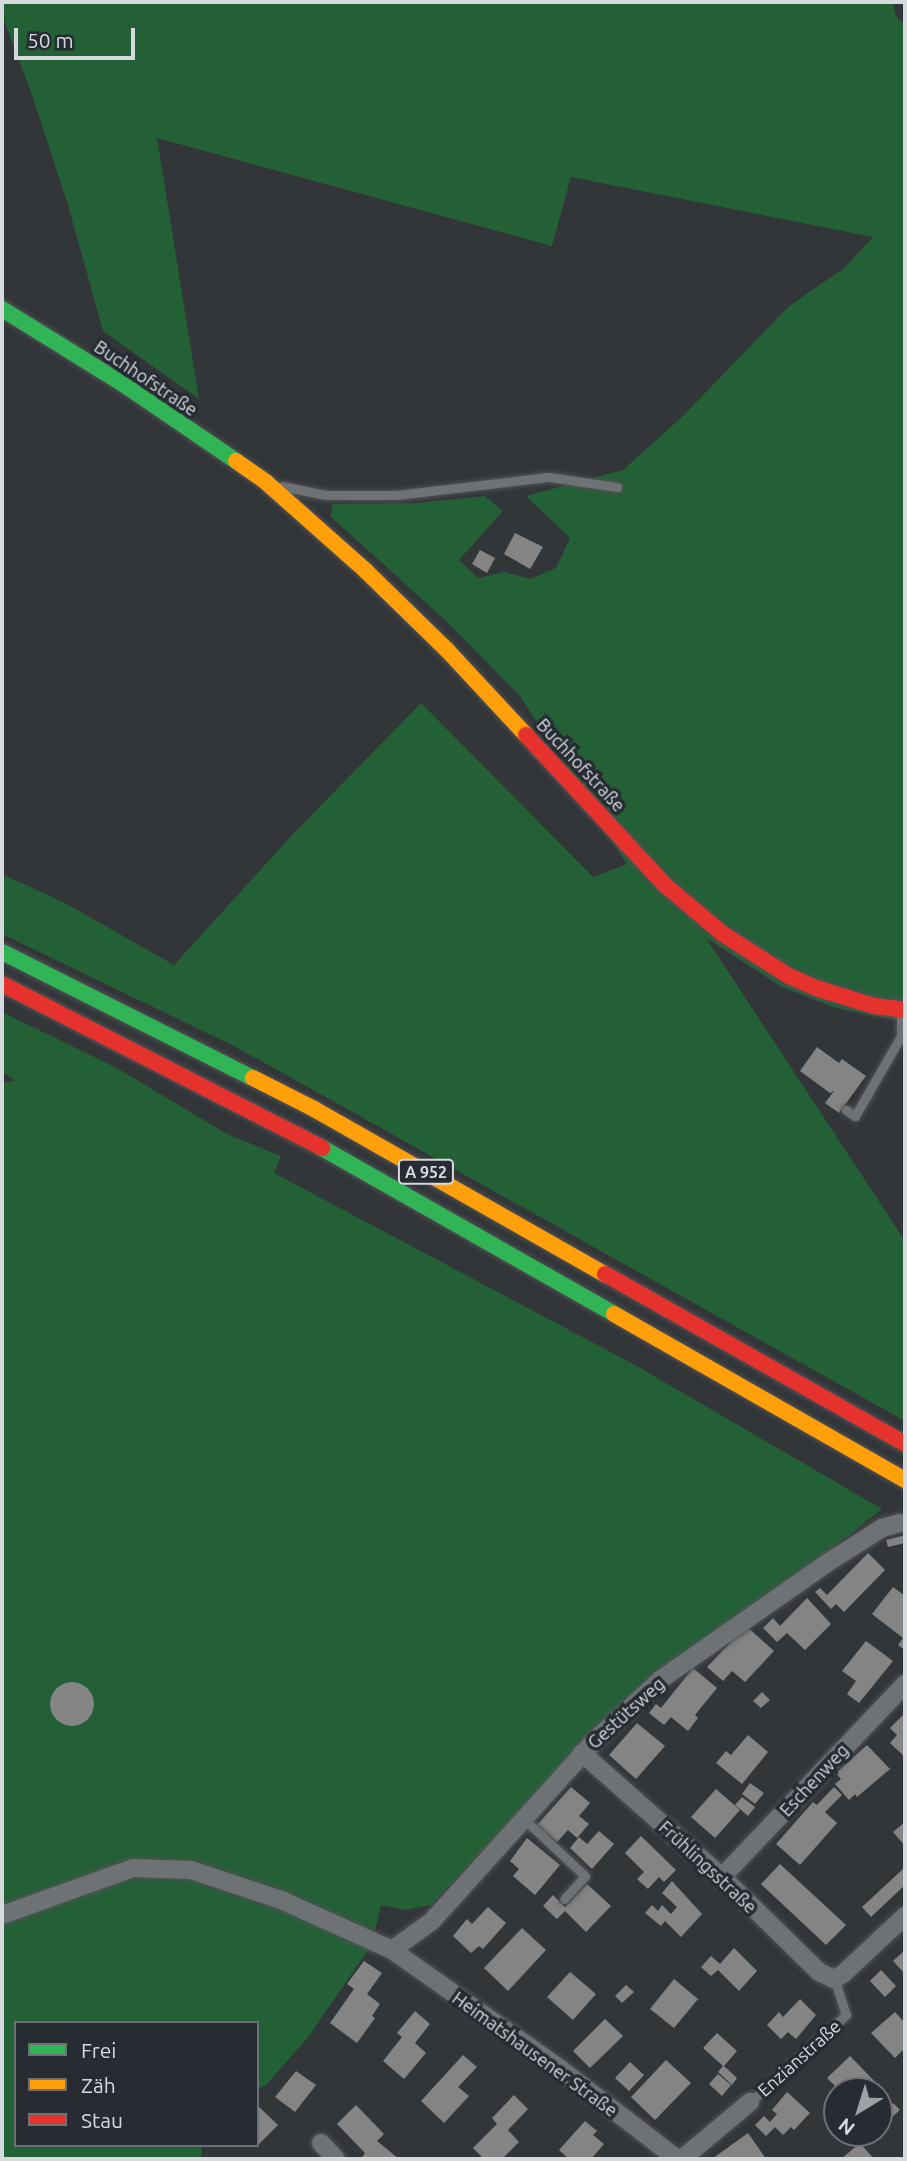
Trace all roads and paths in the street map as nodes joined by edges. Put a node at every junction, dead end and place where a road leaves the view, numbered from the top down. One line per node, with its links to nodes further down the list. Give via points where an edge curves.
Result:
1 (2, 309): 2 (main road, Buchhofstraße, via 123,384)
2 (267, 483): 3 (lane, Buchhofstraße, via 326,495 385,495 549,477); 6 (main road, Buchhofstraße, via 447,650 693,910 745,950 789,976 874,1006)
3 (617, 487)
4 (2, 952): 8 (main road, A 952, via 314,1109)
5 (2, 984): 9 (main road, A 952, via 301,1136)
6 (903, 1010): 7 (lane, via 901,1036 855,1116)
7 (846, 1110)
8 (905, 1444)
9 (905, 1480)
10 (899, 1524): 12 (street, Gestütsweg, via 883,1528 827,1563 660,1680)
11 (905, 1684): 14 (street, Eschenweg)
12 (582, 1753): 13 (street, Gestütsweg); 14 (street, Frühlingsstraße)
13 (523, 1818): 15 (lane, via 585,1877); 18 (street, Gestütsweg, via 432,1921)
14 (722, 1877): 19 (street, Frühlingsstraße, via 819,1972)
15 (564, 1899)
16 (2, 1915): 18 (street, Heimatshausener Straße, via 133,1868 191,1870 281,1900)
17 (905, 1916): 19 (street)
18 (392, 1950): 22 (street, Heimatshausener Straße, via 559,2068)
19 (834, 1979): 20 (lane, Enzianstraße, via 846,2015)
20 (750, 2102): 22 (street, Enzianstraße)
21 (321, 2143): 23 (street)
22 (670, 2157)
23 (336, 2159)

